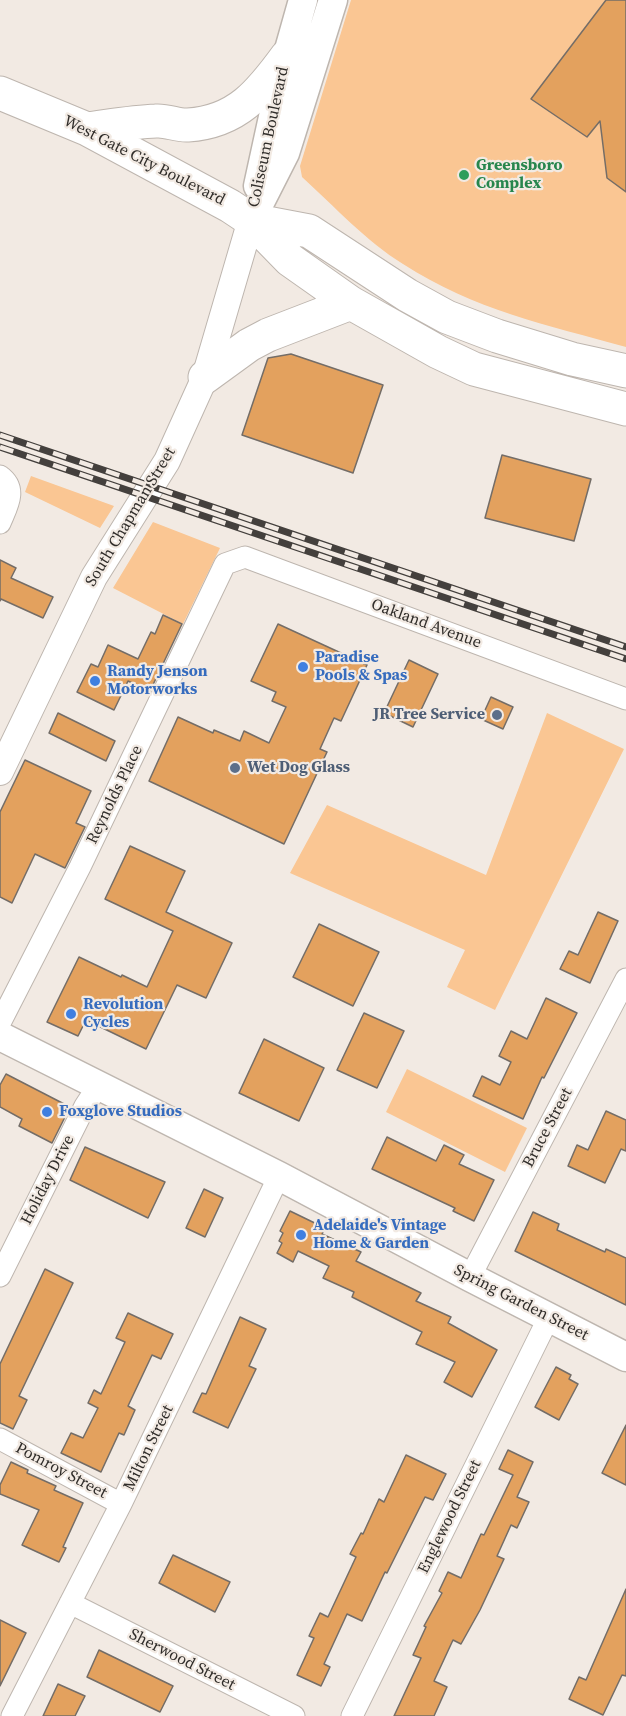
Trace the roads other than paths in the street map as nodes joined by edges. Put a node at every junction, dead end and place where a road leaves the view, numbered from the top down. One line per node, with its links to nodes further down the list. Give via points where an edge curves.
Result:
1 (303, 0): 3 (main road, Coliseum Boulevard)
2 (333, 0): 6 (main road, Coliseum Boulevard, via 285,153)
3 (287, 56): 5 (main road, via 262,90 244,106 210,123 185,125 159,120); 6 (main road, Coliseum Boulevard)
4 (0, 93): 5 (main road, West Gate City Boulevard)
5 (87, 129): 6 (main road, West Gate City Boulevard)
6 (251, 220): 7 (main road, West Gate City Boulevard, via 290,260); 8 (main road, West Gate City Boulevard, via 309,231 447,317 508,340); 9 (street, South Chapman Street)
7 (351, 303): 9 (main road, via 249,345); 10 (main road, West Gate City Boulevard, via 474,369)
8 (626, 371)
9 (205, 377): 15 (street, South Chapman Street, via 167,461 94,577)
10 (626, 409)
11 (4, 480): 12 (street, via 11,492)
12 (0, 523)
13 (225, 564): 14 (street, Oakland Avenue, via 244,557); 17 (street, Reynolds Place, via 80,867)
14 (626, 699)
15 (0, 772)
16 (626, 980): 22 (street, Bruce Street)
17 (0, 1023)
18 (0, 1036): 19 (main road, Spring Garden Street)
19 (98, 1086): 20 (main road, Spring Garden Street); 21 (street, Holiday Drive)
20 (279, 1176): 22 (main road, Spring Garden Street); 26 (street, Milton Street)
21 (0, 1276)
22 (470, 1277): 23 (main road, Spring Garden Street)
23 (549, 1317): 24 (main road, Spring Garden Street); 30 (street, Englewood Street)
24 (626, 1357)
25 (0, 1439): 26 (street, Pomroy Street)
26 (122, 1504): 27 (street, Milton Street)
27 (70, 1603): 28 (street, Milton Street); 29 (street, Sherwood Street)
28 (12, 1716)
29 (294, 1716)
30 (352, 1716)

